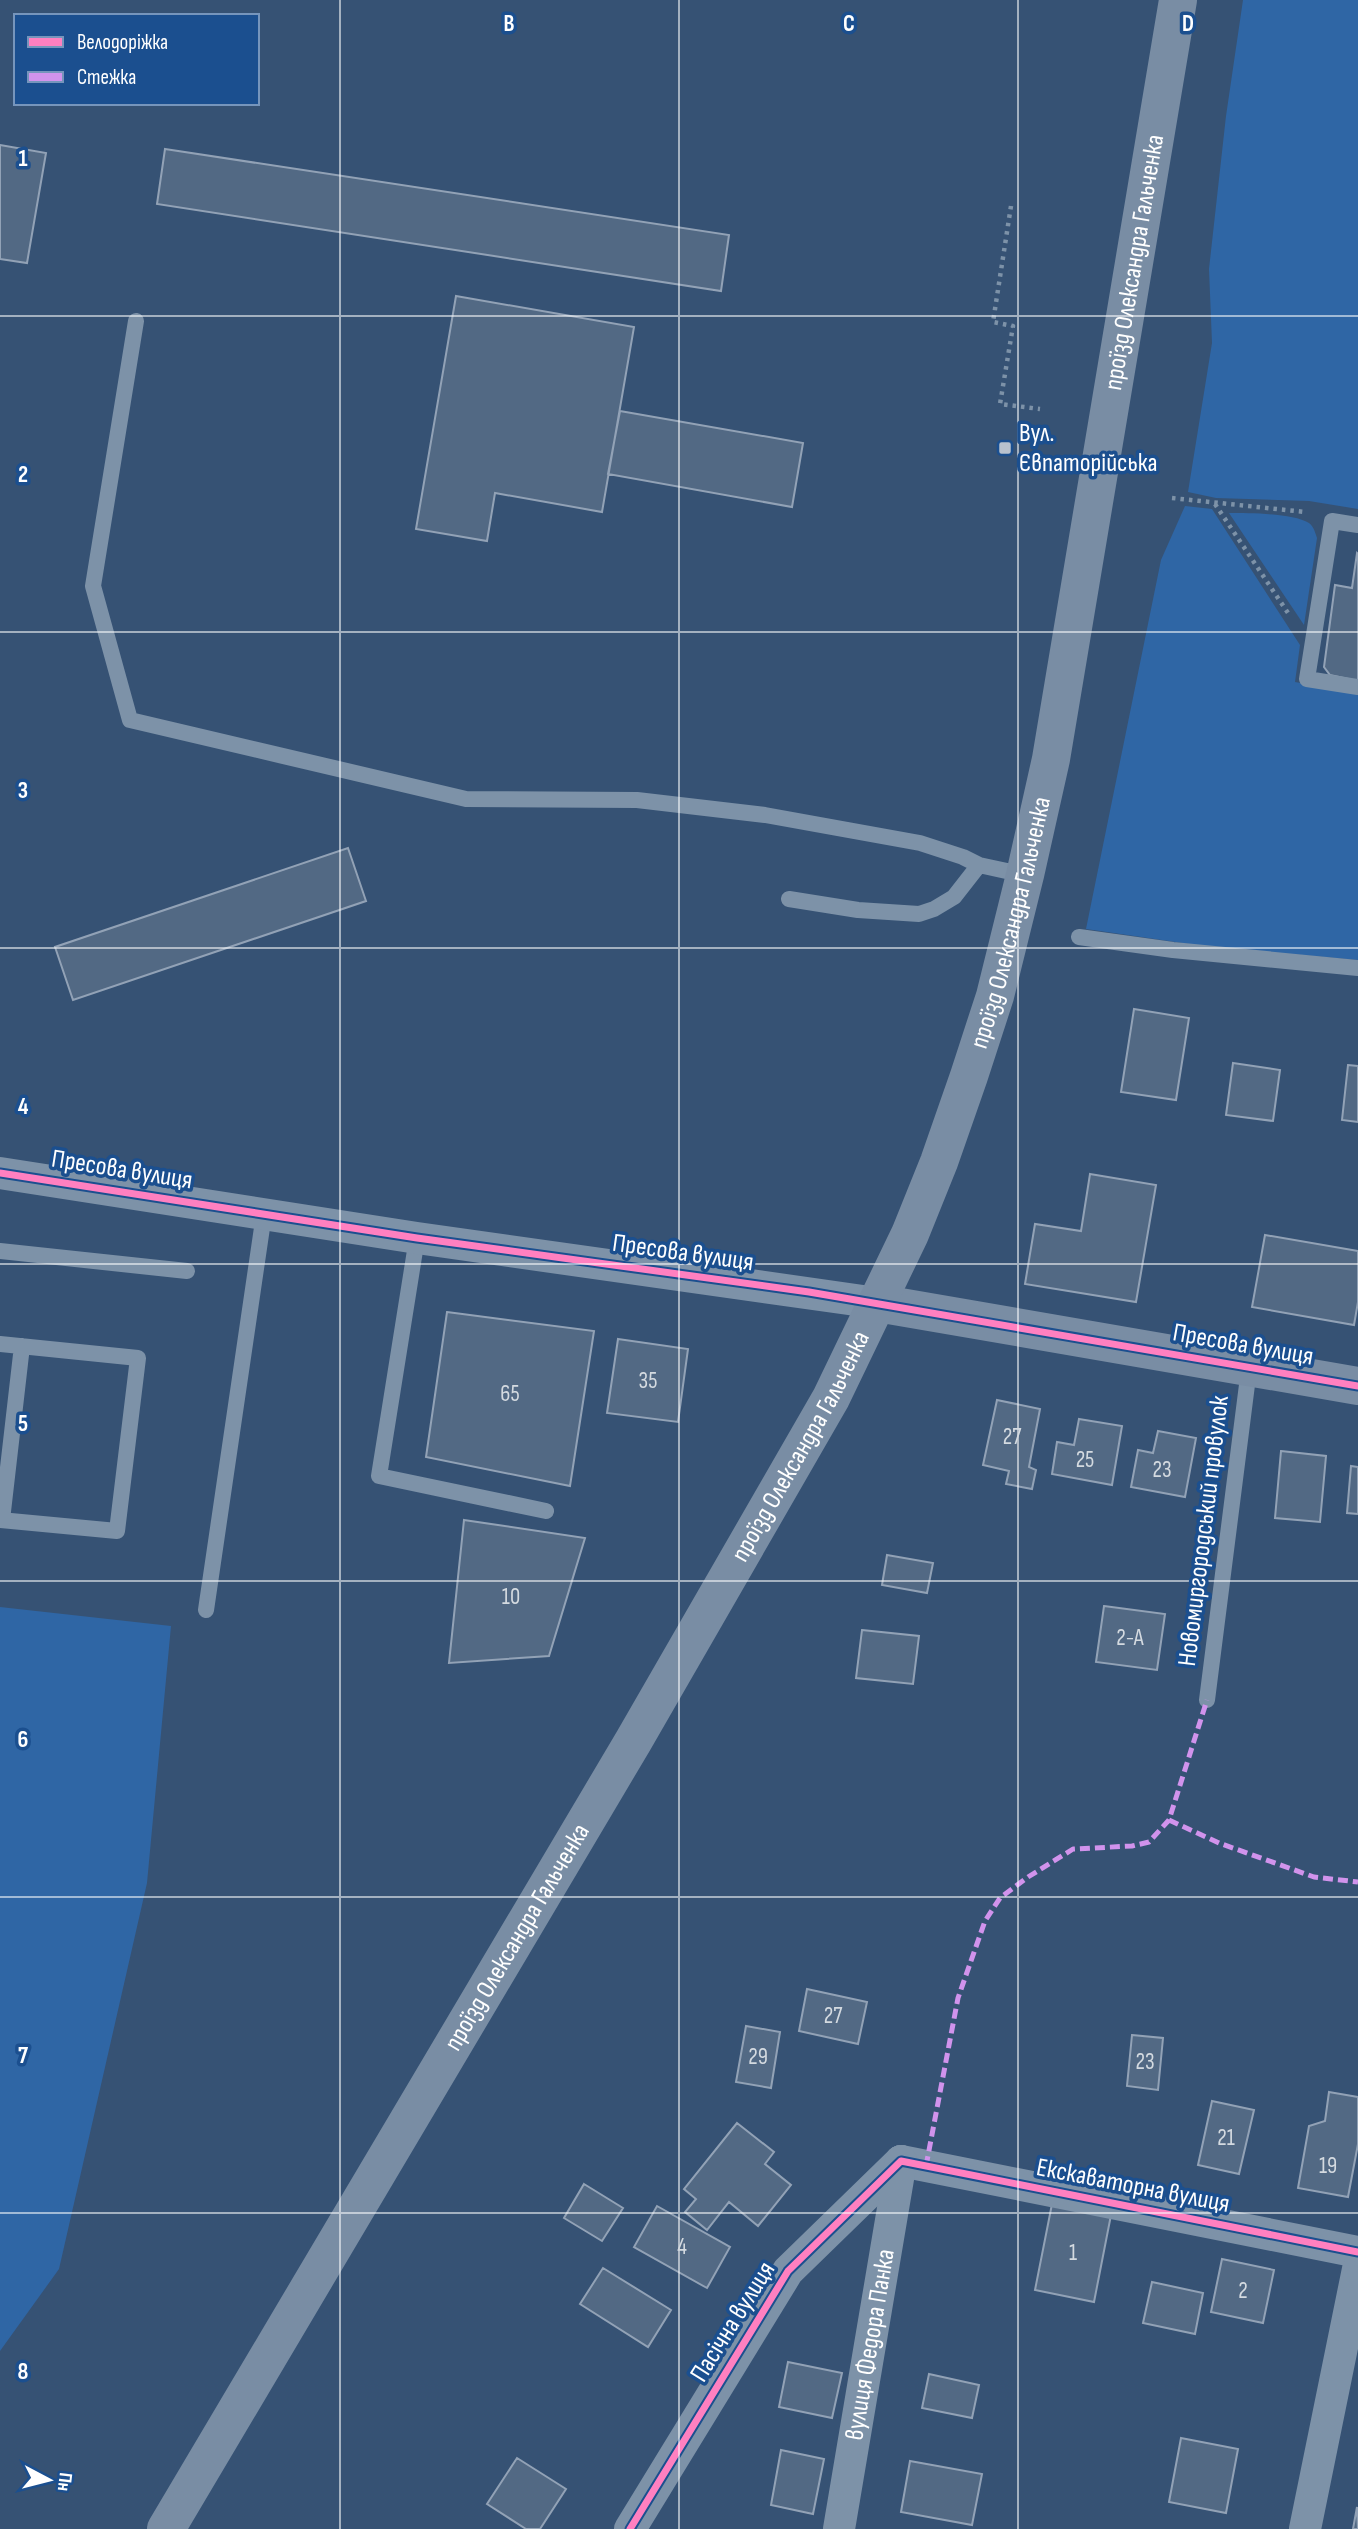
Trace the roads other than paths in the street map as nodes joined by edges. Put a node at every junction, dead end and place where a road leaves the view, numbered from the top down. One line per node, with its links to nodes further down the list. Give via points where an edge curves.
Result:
1 (1178, 0): 6 (main road, проїзд Олександра Гальченка, via 1070,652)
2 (136, 321): 5 (lane, via 93,586 130,720 466,799 637,800 765,815 920,843)
3 (1358, 526): 4 (lane, via 1332,521 1307,679)
4 (1358, 687)
5 (979, 865): 6 (lane); 7 (lane, via 954,897 919,914)
6 (1025, 875): 15 (main road, проїзд Олександра Гальченка, via 995,996 965,1088 915,1222)
7 (789, 899)
8 (1079, 937): 9 (lane)
9 (1358, 968)
10 (0, 1173): 11 (street, Пресова вулиця)
11 (264, 1214): 12 (street, Пресова вулиця); 22 (lane)
12 (417, 1238): 15 (street, Пресова вулиця); 20 (lane, via 379,1476)
13 (0, 1251): 14 (lane)
14 (187, 1271)
15 (877, 1303): 18 (main road, Пресова вулиця); 27 (main road, проїзд Олександра Гальченка, via 831,1398 694,1636)
16 (0, 1344): 17 (lane)
17 (22, 1346): 21 (lane); 21 (lane, via 138,1358 117,1531)
18 (1250, 1369): 19 (main road, Пресова вулиця); 23 (lane, Новомиргородський провулок)
19 (1358, 1386)
20 (546, 1511)
21 (1, 1520)
22 (206, 1610)
23 (1207, 1700)
24 (901, 2161): 25 (street, Екскаваторна вулиця); 28 (street, Пасічна вулиця, via 788,2271); 29 (street, вулиця Федора Панка)
25 (1358, 2252)
26 (1358, 2269): 30 (street)
27 (166, 2529)
28 (630, 2529)
29 (839, 2529)
30 (1305, 2529)

